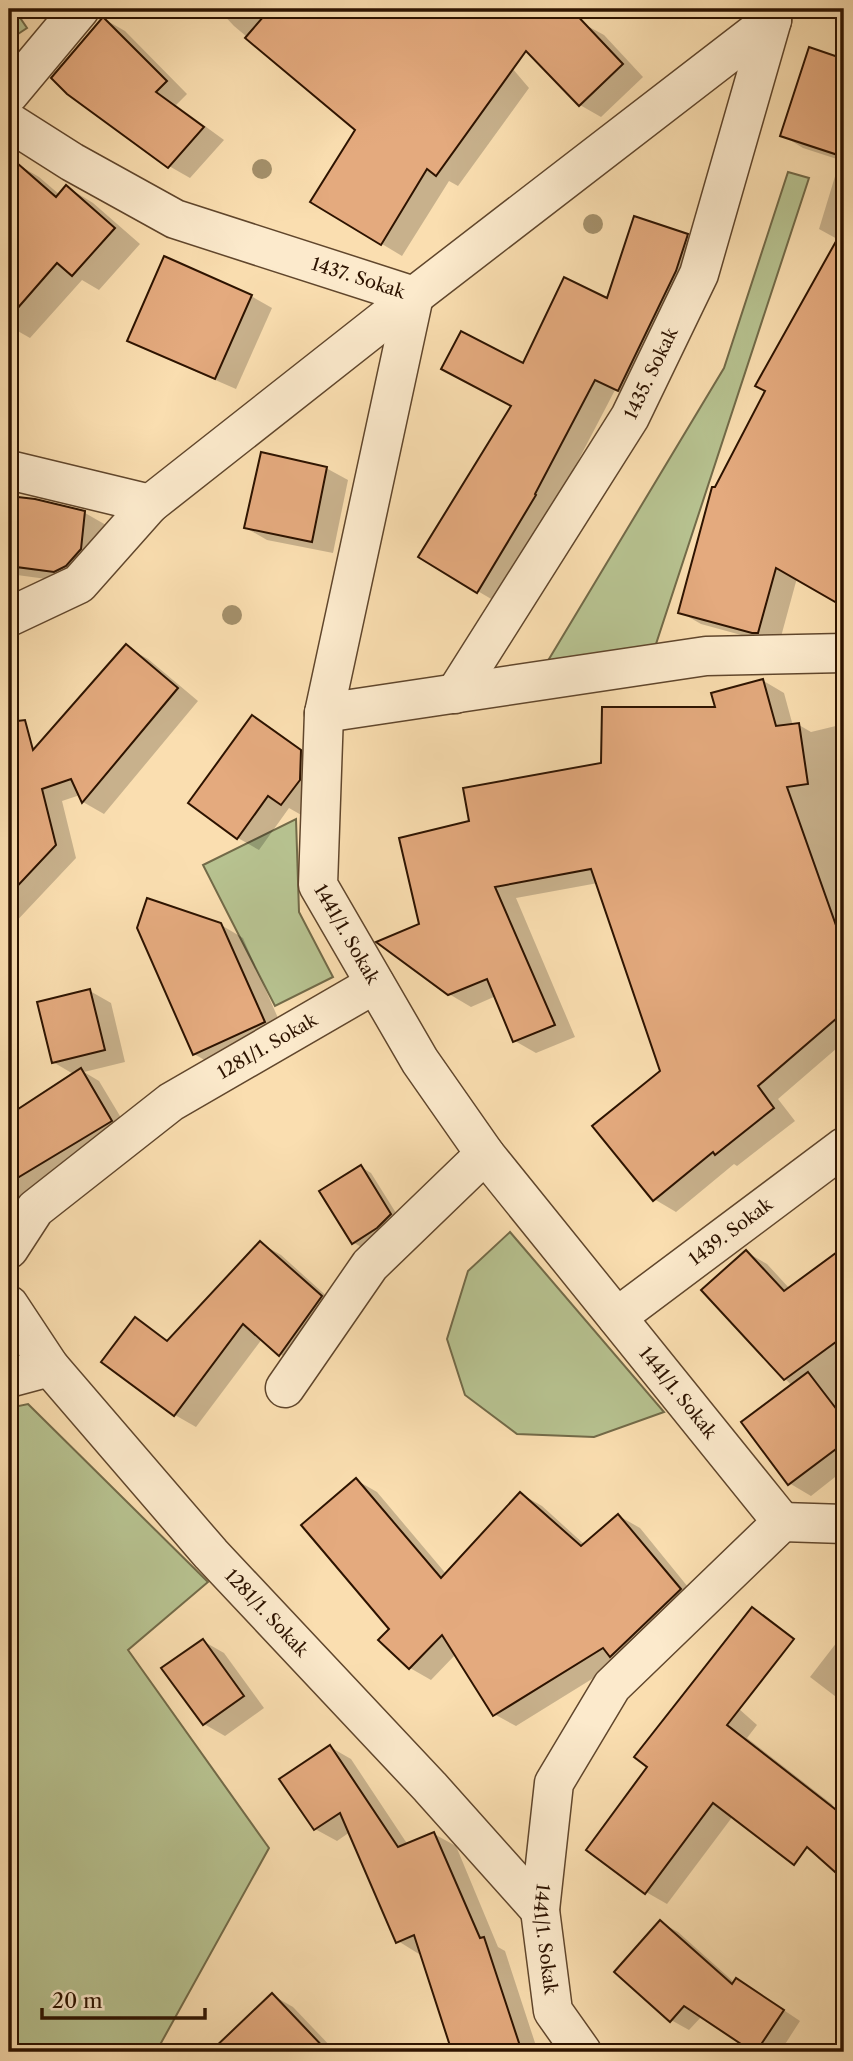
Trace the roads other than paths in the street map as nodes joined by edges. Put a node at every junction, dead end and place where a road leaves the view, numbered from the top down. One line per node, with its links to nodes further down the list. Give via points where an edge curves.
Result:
1 (80, 9): 3 (street)
2 (771, 12): 5 (street, 1437. Sokak); 10 (street, 1435. Sokak, via 699,274 630,417)
3 (9, 94)
4 (9, 122): 5 (street, 1437. Sokak, via 175,219)
5 (414, 296): 7 (street); 11 (street, 1441/1. Sokak)
6 (9, 470): 7 (street)
7 (150, 504): 8 (street, via 79,584)
8 (9, 617)
9 (844, 653): 10 (street, via 706,656)
10 (455, 694): 11 (street)
11 (324, 713): 12 (street, 1441/1. Sokak, via 318,885)
12 (375, 984): 14 (street, 1441/1. Sokak, via 420,1061); 15 (street, 1281/1. Sokak, via 171,1102 34,1209)
13 (844, 1147): 17 (street, 1439. Sokak)
14 (485, 1154): 17 (street, 1441/1. Sokak); 20 (street, via 370,1265)
15 (9, 1249)
16 (9, 1306): 18 (street, 1281/1. Sokak)
17 (617, 1317): 21 (street, 1441/1. Sokak)
18 (50, 1367): 19 (street); 23 (street, 1281/1. Sokak, via 211,1554)
19 (9, 1378)
20 (285, 1388)
21 (782, 1522): 22 (street); 23 (street, 1441/1. Sokak, via 612,1686 554,1783)
22 (844, 1524)
23 (540, 1910): 24 (street, 1441/1. Sokak, via 553,2011)
24 (582, 2052)

